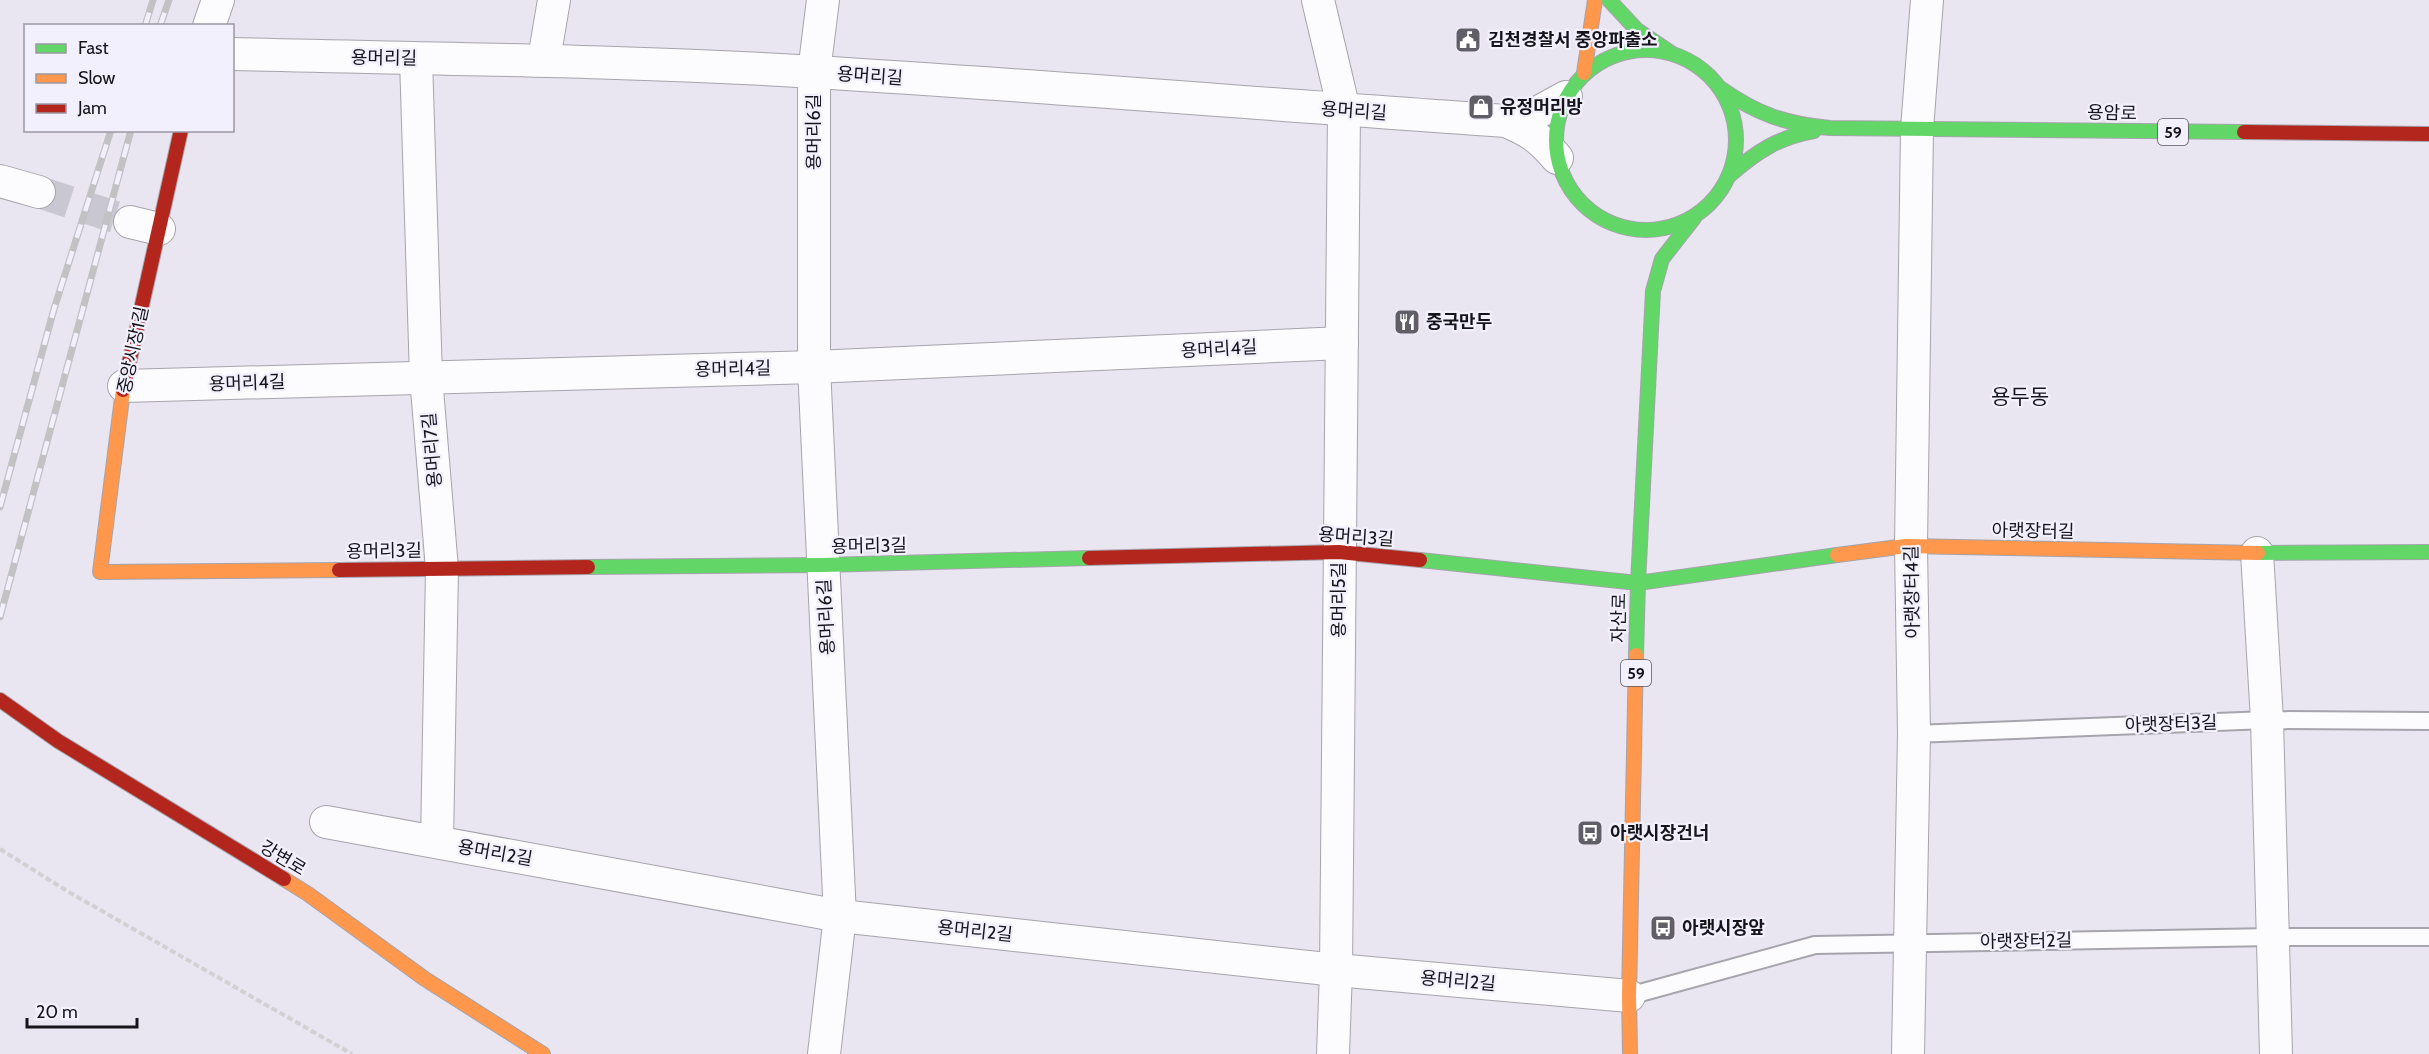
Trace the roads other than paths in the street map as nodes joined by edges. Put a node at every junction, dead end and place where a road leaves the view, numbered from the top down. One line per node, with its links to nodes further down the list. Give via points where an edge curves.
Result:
1 (218, 0): 8 (street)
2 (554, 0): 12 (street)
3 (823, 0): 13 (street, 용머리6길)
4 (1318, 0): 17 (street, 용머리5길)
5 (1595, 0): 14 (street)
6 (1609, 0): 9 (street, via 1644,37)
7 (1927, 0): 20 (street, 아랫장터4길)
8 (210, 24)
9 (1671, 53): 14 (street, via 1640,49 1611,56); 15 (street, via 1699,66)
10 (234, 54): 11 (street, 용머리길)
11 (416, 59): 12 (street, 용머리길); 34 (street, 용머리7길)
12 (544, 59): 13 (street, 용머리길)
13 (814, 72): 17 (street, 용머리길); 33 (street, 용머리6길)
14 (1584, 73): 16 (street)
15 (1720, 88): 19 (street, 59, via 1771,119); 24 (street, via 1734,116 1737,147)
16 (1566, 98): 18 (street, 용머리길, via 1534,114); 23 (street, via 1556,127)
17 (1344, 110): 18 (street, 용머리길); 32 (street, 용머리5길)
18 (1506, 121): 23 (street, 용머리길, via 1542,140)
19 (1830, 128): 20 (street, 용암로 / 59); 24 (street, 59, via 1785,137 1760,149)
20 (1917, 129): 22 (street, 용암로 / 59); 36 (street, 아랫장터4길)
21 (180, 132): 35 (street, 중앙시장1길, via 144,226)
22 (2429, 134)
23 (1557, 158): 28 (street, via 1568,187 1580,202)
24 (1730, 175): 27 (street, via 1715,199)
25 (0, 181): 26 (street)
26 (39, 192)
27 (1694, 218): 28 (street, via 1667,229 1638,231); 31 (street, 59, via 1662,259)
28 (1611, 224): 29 (street)
29 (1628, 241)
30 (1644, 270): 31 (street, 59)
31 (1653, 291): 43 (street, 자산로 / 59)
32 (1342, 343): 33 (street, 용머리4길); 37 (street, 용머리5길)
33 (814, 367): 34 (street, 용머리4길); 40 (street, 용머리6길)
34 (426, 377): 35 (street, 용머리4길); 41 (street, 용머리7길)
35 (124, 386): 42 (street, 중앙시장1길)
36 (1911, 546): 39 (street, 아랫장터길); 43 (street, 아랫장터길); 47 (street, 아랫장터4길)
37 (1339, 552): 40 (street, 용머리3길); 43 (street, 용머리3길); 54 (street, 용머리5길)
38 (2429, 552): 39 (street, 아랫장터길)
39 (2257, 553): 45 (street)
40 (823, 565): 41 (street, 용머리3길); 50 (street, 용머리6길)
41 (442, 569): 42 (street, 용머리3길); 49 (street, 용머리7길)
42 (100, 572)
43 (1638, 583): 55 (street, 자산로 / 59)
44 (0, 700): 56 (street, 강변로, via 58,741 308,894 424,979)
45 (2267, 720): 46 (lane, 아랫장터3길); 47 (lane, 아랫장터3길); 51 (street)
46 (2429, 721)
47 (1914, 734): 53 (street, 아랫장터4길)
48 (326, 822): 49 (street, 용머리2길)
49 (437, 842): 50 (street, 용머리2길)
50 (840, 916): 54 (street, 용머리2길); 57 (street, 용머리6길)
51 (2273, 937): 52 (lane, 아랫장터2길); 53 (lane, 아랫장터2길); 61 (street)
52 (2429, 937)
53 (1910, 943): 55 (lane, 아랫장터2길, via 1815,945); 60 (street, 아랫장터4길)
54 (1336, 970): 55 (street, 용머리2길); 58 (street, 용머리5길)
55 (1629, 996): 59 (street, 자산로 / 59)
56 (543, 1054)
57 (824, 1054)
58 (1333, 1054)
59 (1630, 1054)
60 (1908, 1054)
61 (2276, 1054)

